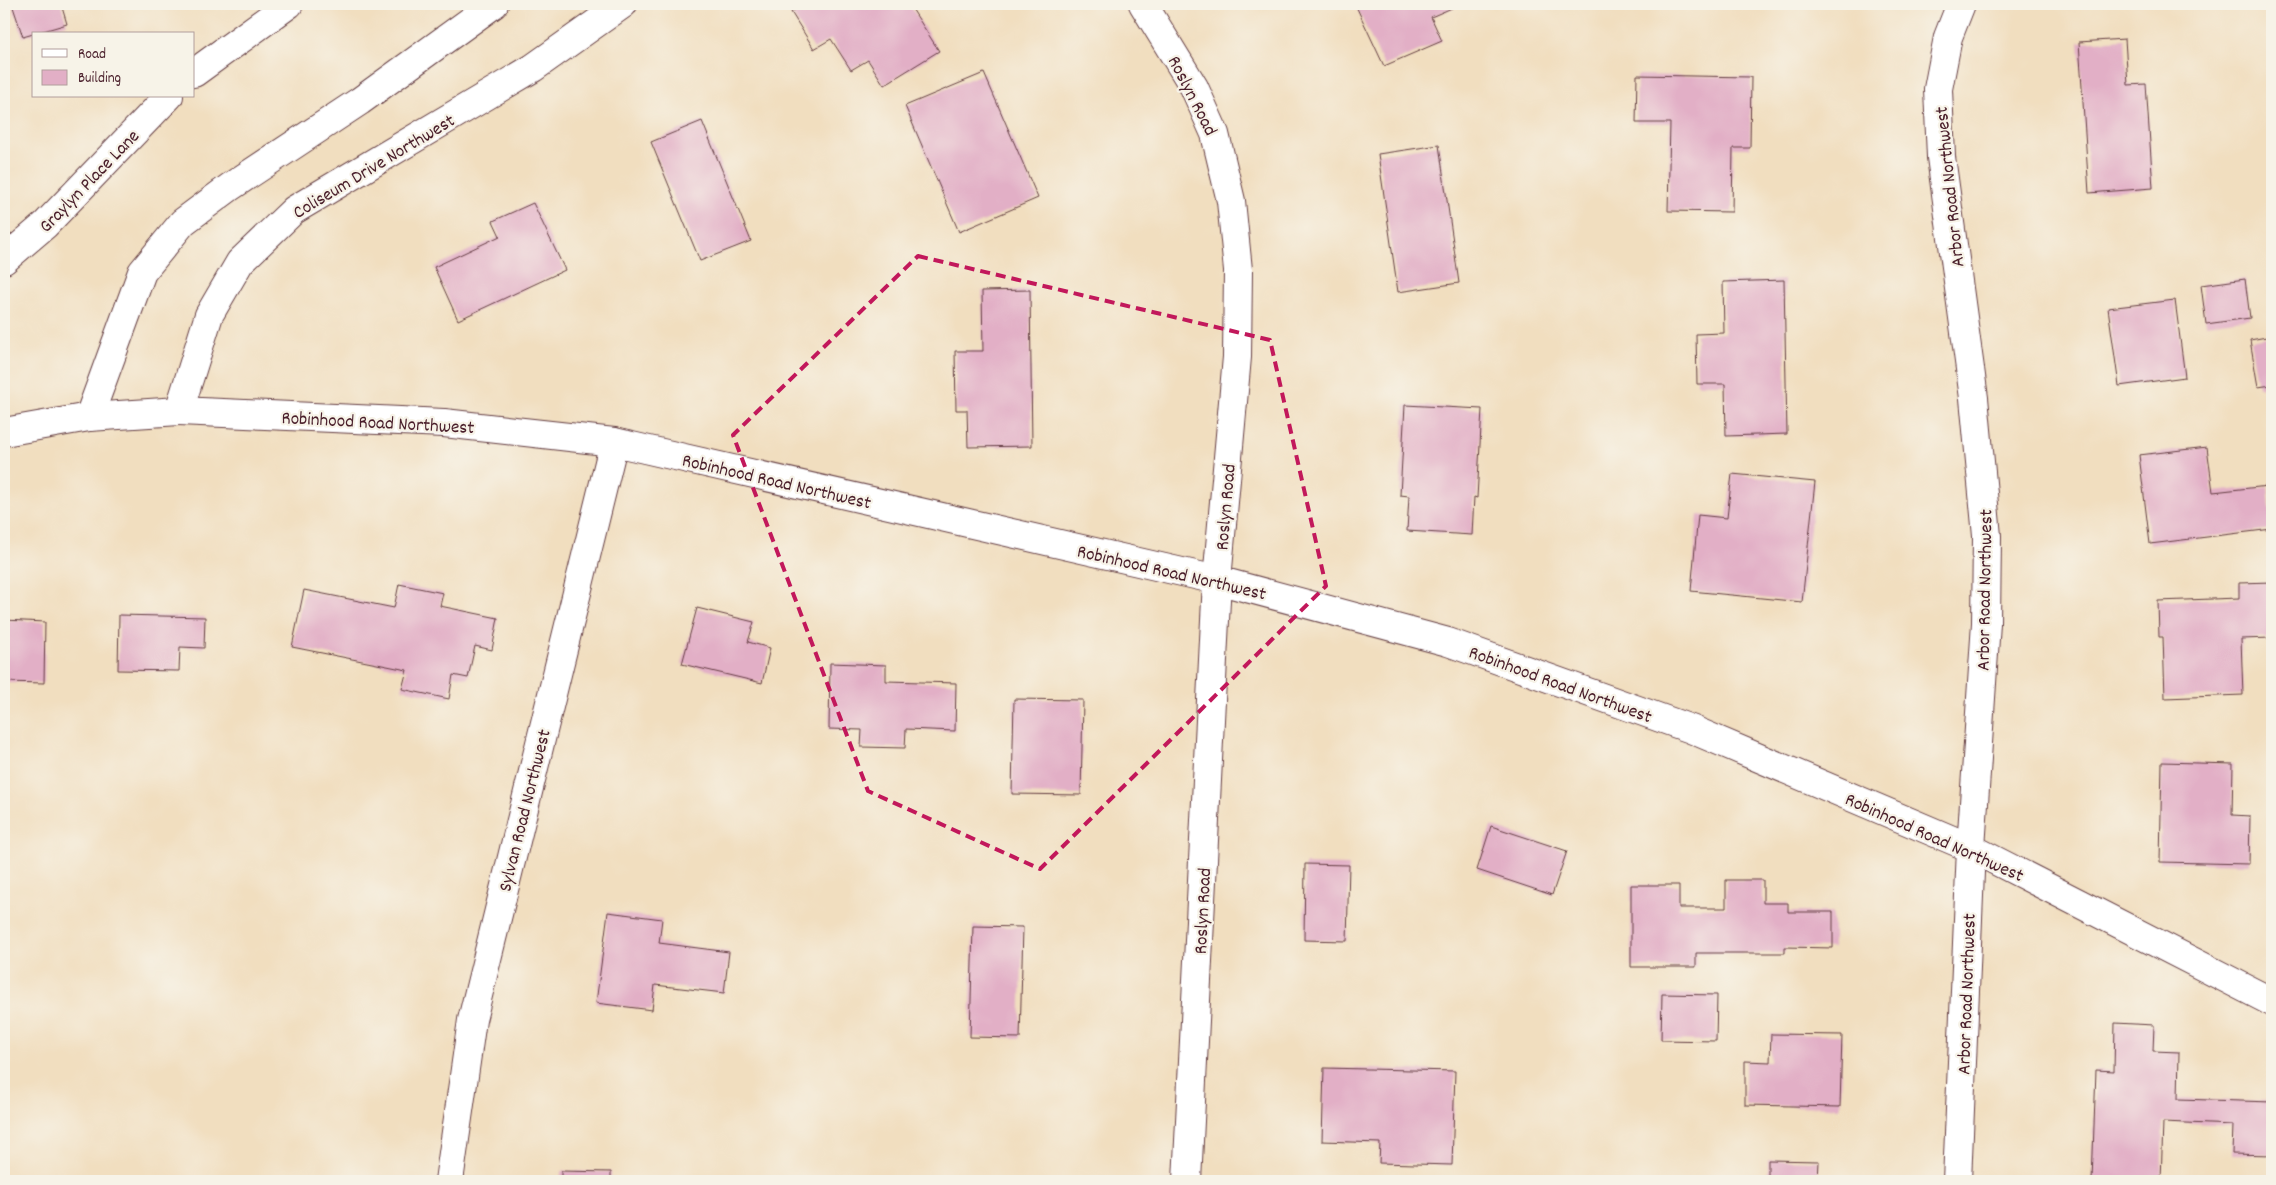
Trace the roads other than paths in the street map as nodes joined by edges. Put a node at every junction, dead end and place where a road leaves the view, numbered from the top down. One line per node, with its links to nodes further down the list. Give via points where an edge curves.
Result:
1 (289, 4): 6 (street)
2 (494, 4): 10 (street, via 360,101 183,222 142,272)
3 (623, 4): 9 (street, Coliseum Drive Northwest, via 534,68 294,210 240,262 209,315)
4 (1143, 4): 13 (street, Roslyn Road, via 1194,87 1215,134 1231,201 1238,270 1237,357)
5 (1961, 4): 14 (street, Arbor Road Northwest, via 1948,38 1938,89 1940,157 1974,398 1987,536 1986,623)
6 (195, 72)
7 (167, 98): 8 (street, Graylyn Place Lane, via 45,225)
8 (4, 260)
9 (179, 411): 10 (street, Robinhood Road Northwest); 12 (street, Robinhood Road Northwest, via 444,423)
10 (89, 417): 11 (street, Robinhood Road Northwest)
11 (4, 432)
12 (614, 442): 13 (street, Robinhood Road Northwest); 16 (street, Sylvan Road Northwest, via 472,1020)
13 (1217, 580): 14 (street, Robinhood Road Northwest, via 1448,642 1691,730); 17 (street, Roslyn Road)
14 (1971, 848): 15 (street, Robinhood Road Northwest); 18 (street, Arbor Road Northwest)
15 (2272, 1002)
16 (449, 1181)
17 (1187, 1181)
18 (1957, 1181)

